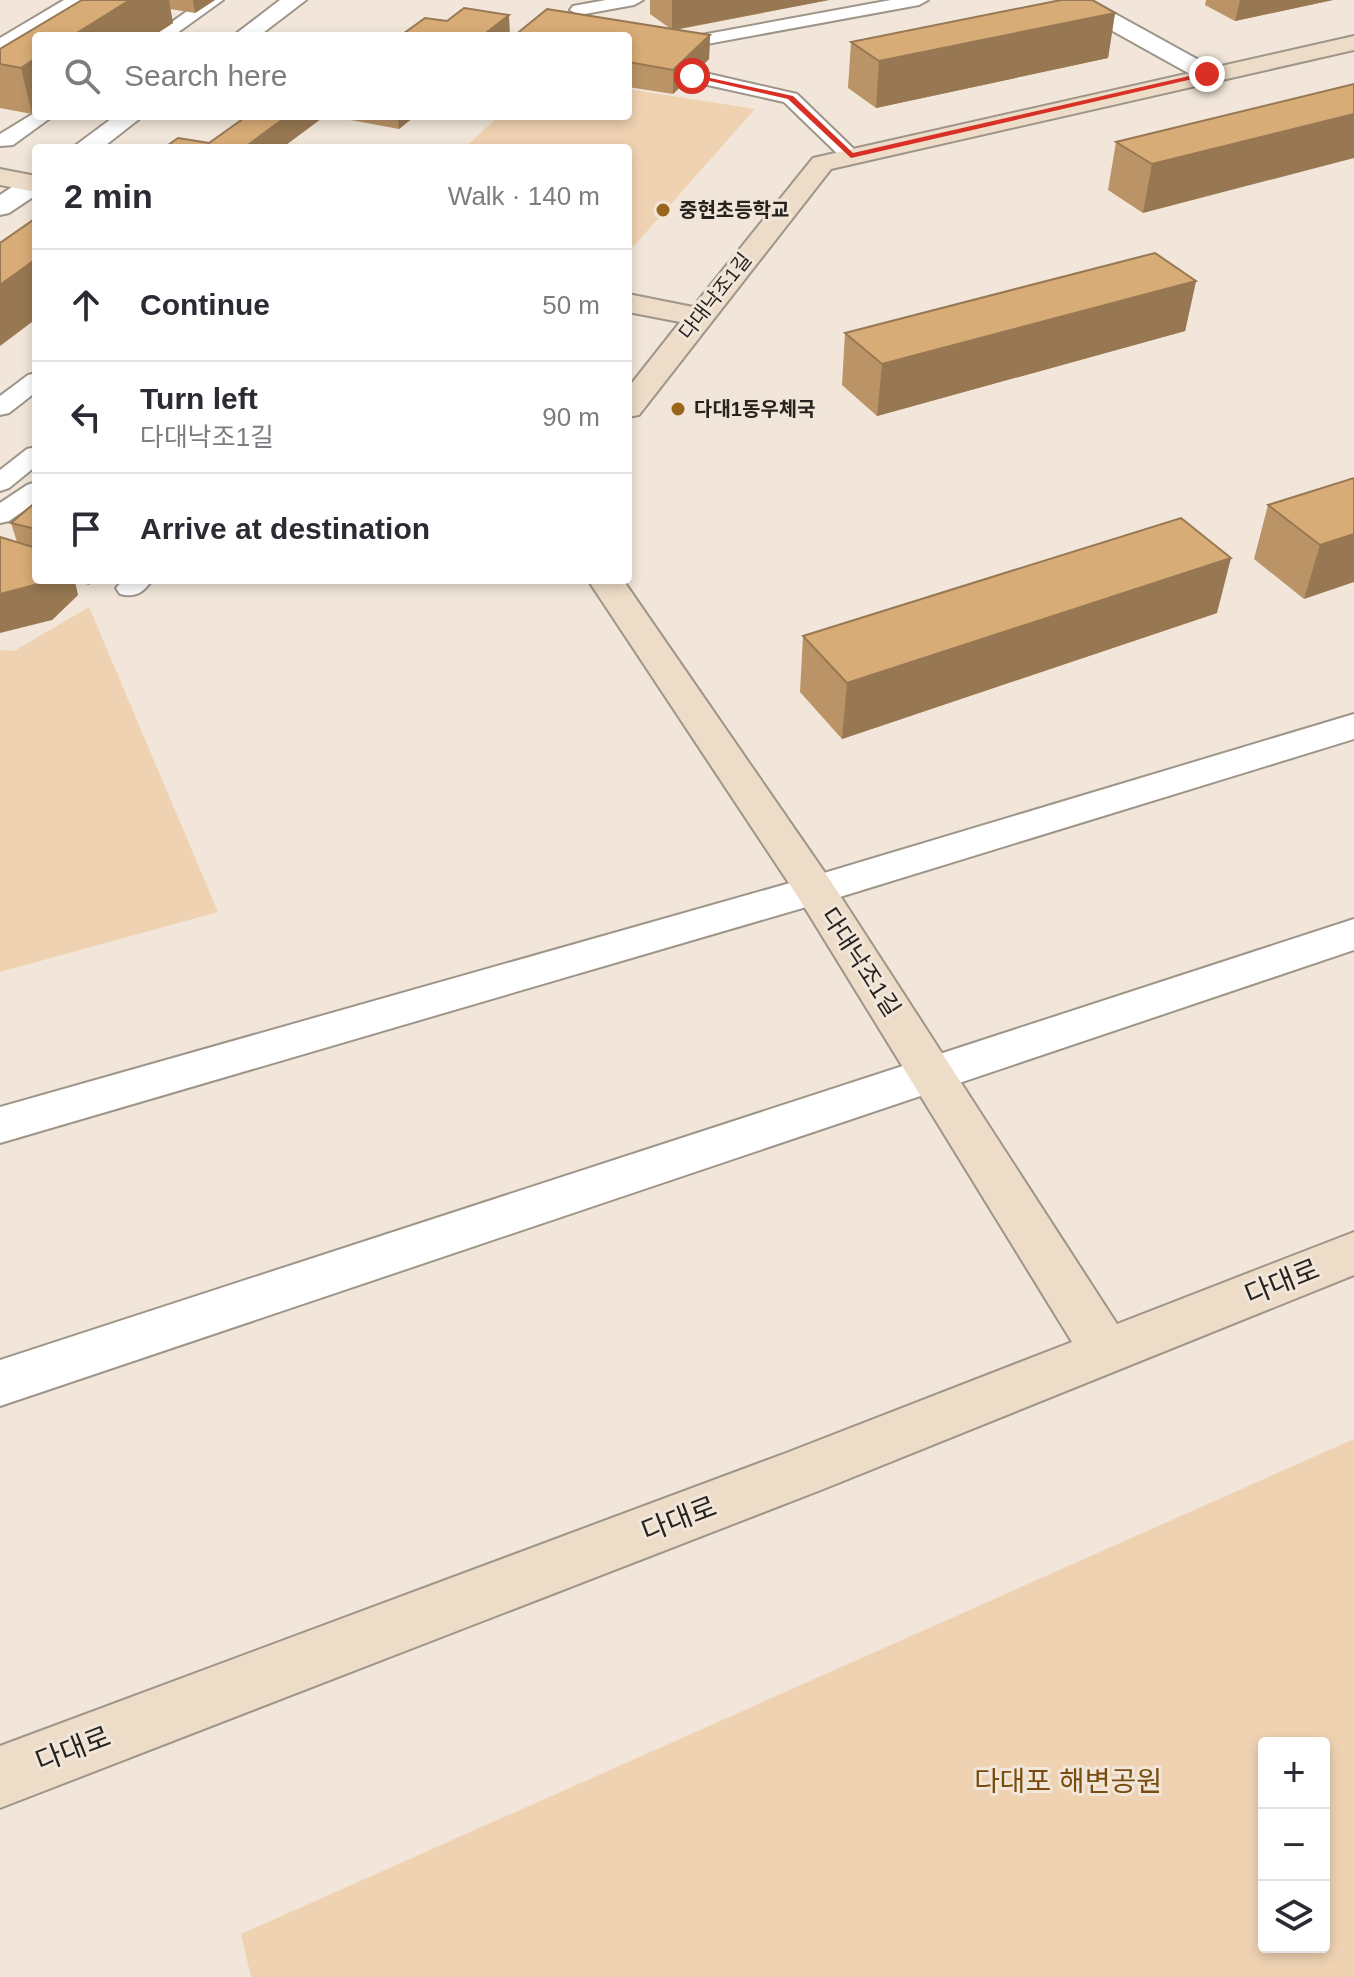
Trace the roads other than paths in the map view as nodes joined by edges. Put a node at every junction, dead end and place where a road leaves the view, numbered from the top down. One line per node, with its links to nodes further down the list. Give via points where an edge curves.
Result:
1 (76, 0): 12 (lane)
2 (214, 0): 8 (lane)
3 (295, 0): 9 (street)
4 (634, 0): 7 (lane)
5 (919, 0): 10 (lane)
6 (1075, 8): 13 (street)
7 (579, 10)
8 (167, 32)
9 (250, 32)
10 (696, 41)
11 (1354, 43): 13 (street, 다대낙조1길)
12 (0, 46)
13 (1207, 74): 19 (street, 다대낙조1길)
14 (692, 76): 19 (lane, via 790,98)
15 (37, 120): 17 (lane)
16 (125, 120): 18 (street)
17 (0, 140)
18 (91, 144)
19 (851, 156): 25 (street, 다대낙조1길, via 822,163)
20 (0, 177): 21 (street)
21 (32, 182)
22 (32, 186): 23 (street)
23 (0, 207)
24 (632, 304): 25 (street)
25 (697, 317): 27 (street, 다대낙조1길)
26 (32, 383): 28 (lane)
27 (632, 403)
28 (5, 404): 29 (lane)
29 (32, 407)
30 (32, 457): 31 (lane)
31 (0, 483)
32 (32, 493): 33 (lane)
33 (0, 515)
34 (608, 584): 36 (street, 다대낙조1길)
35 (1354, 726): 36 (street)
36 (815, 890): 38 (street, 다대낙조1길); 39 (street)
37 (1354, 934): 38 (street)
38 (933, 1073): 41 (street, 다대낙조1길); 42 (street)
39 (0, 1125)
40 (1354, 1253): 41 (street, 다대로)
41 (1106, 1352): 43 (street, 다대로)
42 (0, 1383)
43 (0, 1777)

